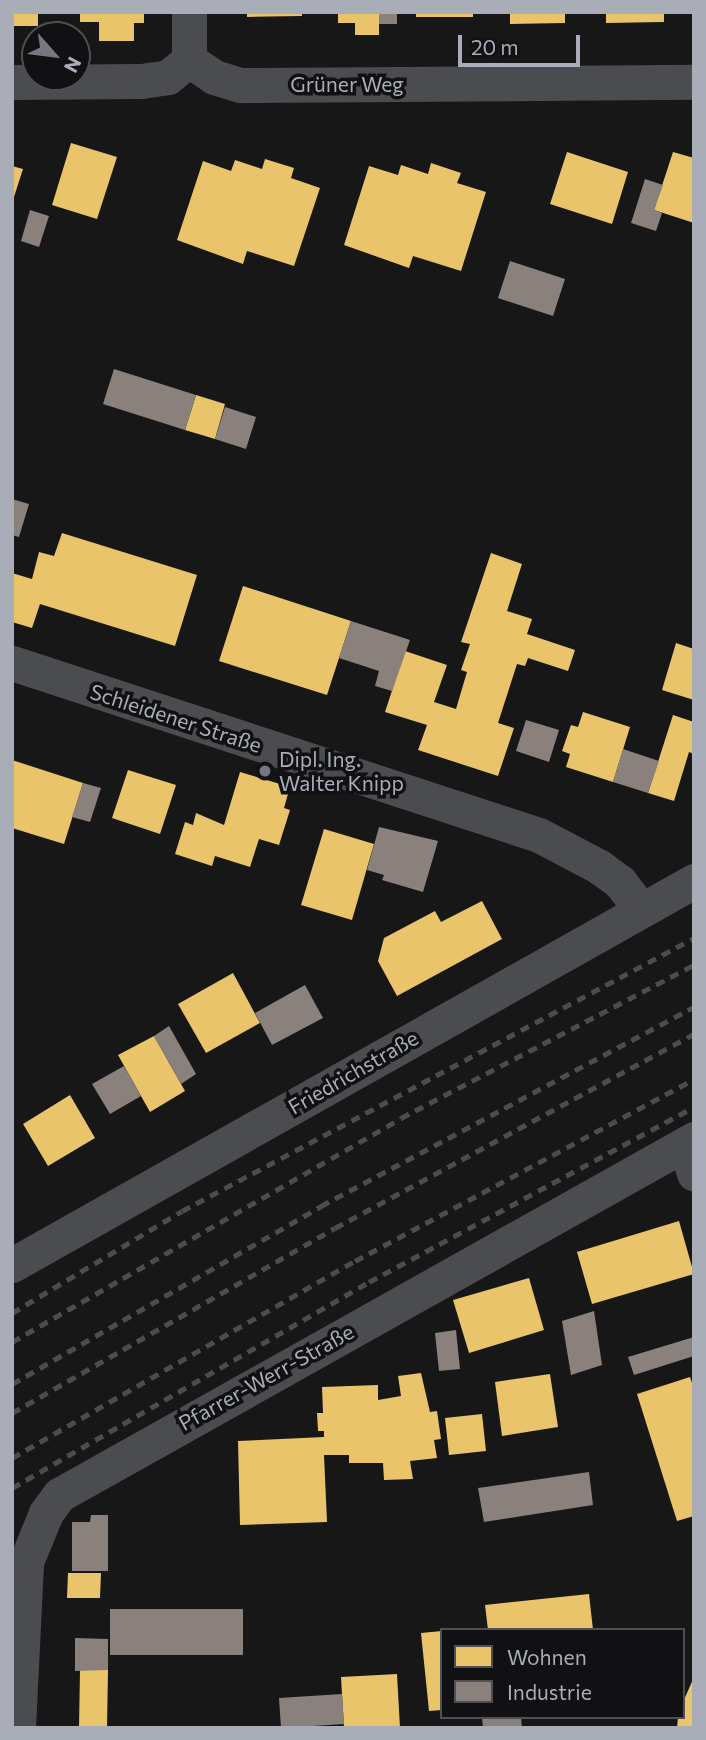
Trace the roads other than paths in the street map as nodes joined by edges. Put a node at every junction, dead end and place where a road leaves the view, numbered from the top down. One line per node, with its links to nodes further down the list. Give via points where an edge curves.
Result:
1 (189, 12): 2 (street)
2 (189, 60): 3 (street, via 168,77 141,81); 4 (street, Grüner Weg, via 214,77 241,85)
3 (12, 82)
4 (694, 82)
5 (12, 663): 7 (street, Schleidener Straße, via 539,835 620,882)
6 (694, 881): 7 (street, Friedrichstraße)
7 (640, 909): 9 (street, Friedrichstraße)
8 (691, 1152): 10 (street, Pfarrer-Werr-Straße, via 59,1495 46,1513 26,1562)
9 (12, 1265)
10 (18, 1728)

